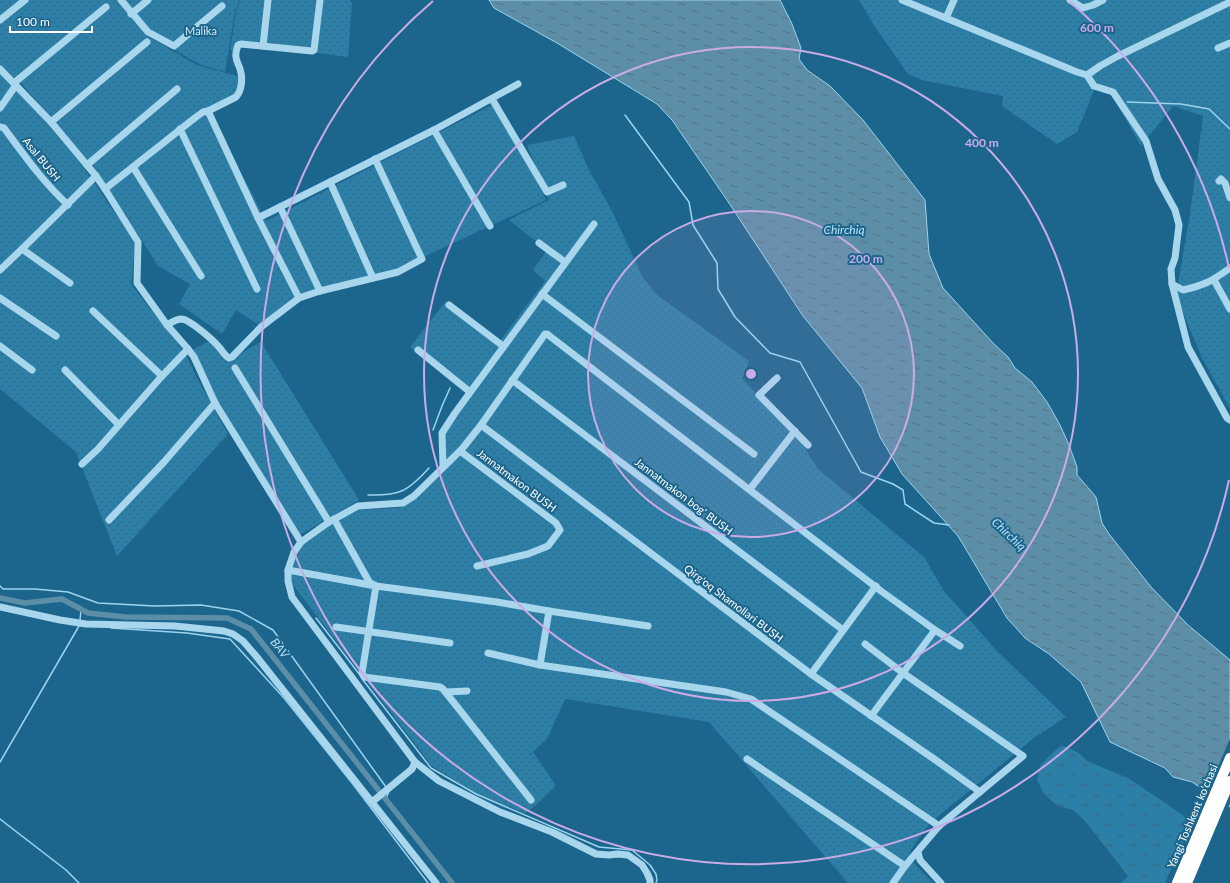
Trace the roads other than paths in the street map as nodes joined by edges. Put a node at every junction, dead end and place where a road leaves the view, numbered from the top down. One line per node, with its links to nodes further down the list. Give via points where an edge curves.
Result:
1 (25, 0): 15 (street)
2 (121, 0): 13 (street)
3 (148, 0): 13 (street)
4 (268, 0): 18 (street)
5 (320, 0): 18 (street, via 314,50)
6 (902, 0): 14 (street)
7 (954, 0): 14 (street)
8 (1070, 0): 9 (street, via 1083,8)
9 (1104, 0)
10 (1230, 2): 21 (street, via 1106,62)
11 (222, 6): 13 (street, via 174,46 148,32)
12 (106, 7): 22 (street)
13 (131, 14)
14 (946, 18): 21 (street)
15 (0, 20)
16 (147, 42): 28 (street)
17 (1230, 43): 19 (street)
18 (263, 46): 27 (street, via 238,45 236,58 241,84 238,94)
19 (1218, 48)
20 (0, 69): 22 (street)
21 (1087, 75): 55 (street, via 1094,86 1113,92 1120,101 1146,141 1158,179 1176,210 1179,226 1171,269)
22 (15, 84): 26 (street); 28 (street)
23 (518, 84): 25 (street)
24 (177, 89): 33 (street)
25 (492, 99): 31 (street); 38 (street, via 548,192)
26 (0, 108)
27 (208, 112): 30 (street, via 203,112); 43 (street)
28 (52, 122): 33 (street)
29 (0, 127): 41 (street, Asal BUSH, via 4,128 27,159)
30 (180, 129): 34 (street); 56 (street)
31 (434, 130): 32 (street); 45 (street)
32 (375, 160): 37 (street); 52 (street, via 422,259 398,272)
33 (87, 166): 35 (street)
34 (133, 166): 39 (street); 51 (street)
35 (96, 176): 39 (street); 41 (street)
36 (1219, 181): 40 (street, via 1221,179 1225,183)
37 (330, 182): 42 (street); 52 (street)
38 (563, 185)
39 (105, 189): 64 (street, via 138,242 137,283)
40 (1230, 198)
41 (68, 205): 47 (street)
42 (280, 207): 43 (street); 57 (street)
43 (258, 218): 60 (street)
44 (594, 224): 48 (street)
45 (490, 226)
46 (539, 243): 48 (street)
47 (22, 249): 50 (street); 54 (street)
48 (565, 262): 58 (street)
49 (1230, 268): 53 (street)
50 (0, 270)
51 (201, 276)
52 (373, 278): 57 (street)
53 (1214, 280): 55 (street, via 1199,287 1183,290); 62 (street)
54 (70, 283)
55 (1172, 284): 78 (street, via 1188,347)
56 (257, 289)
57 (320, 291): 60 (street)
58 (542, 294): 67 (street); 84 (street)
59 (0, 298): 65 (street)
60 (299, 298): 64 (street, via 261,327 229,358 191,322 175,320)
61 (449, 305): 67 (street)
62 (1230, 309)
63 (93, 311): 73 (street)
64 (167, 325): 68 (street)
65 (56, 336)
66 (0, 346): 71 (street)
67 (503, 346): 76 (street)
68 (188, 349): 73 (street); 77 (street)
69 (418, 350): 76 (street)
70 (234, 368): 89 (street)
71 (32, 370)
72 (66, 370): 80 (street)
73 (162, 376): 80 (street)
74 (777, 378): 81 (street, via 759,395)
75 (512, 380): 79 (street); 87 (street, via 547,334); 99 (street, Jannatmakon bog' BUSH)
76 (470, 392): 86 (street, via 442,433)
77 (215, 403): 88 (street, via 164,462); 90 (street)
78 (1229, 418)
79 (481, 424): 83 (street); 108 (street, Qirg'oq Shamollari BUSH)
80 (120, 425): 85 (street)
81 (795, 432): 82 (street); 87 (street)
82 (808, 444)
83 (460, 451): 86 (street); 91 (street, Jannatmakon BUSH, via 556,523 560,530 548,546 528,554)
84 (754, 454)
85 (82, 464)
86 (443, 467): 89 (street, via 414,496 403,503 358,506)
87 (750, 489): 94 (street)
88 (108, 520)
89 (332, 521): 90 (street); 93 (street, via 370,583)
90 (301, 542): 92 (street, via 294,552)
91 (477, 566)
92 (288, 570): 93 (street); 110 (street, via 292,597)
93 (376, 586): 96 (street, via 497,602); 101 (street)
94 (876, 586): 99 (street); 100 (street)
95 (0, 607): 119 (street, via 86,624 175,626 233,634 256,656)
96 (549, 612): 97 (street); 106 (street)
97 (648, 626)
98 (336, 627): 101 (street)
99 (843, 630): 108 (street)
100 (935, 630): 104 (street); 107 (street)
101 (368, 632): 102 (street); 109 (street, via 362,673)
102 (450, 643)
103 (865, 644): 107 (street)
104 (960, 646)
105 (488, 653): 106 (street)
106 (540, 665): 121 (street, via 726,692 751,699)
107 (903, 673): 113 (street); 118 (street, via 1023,756)
108 (811, 674): 113 (street, Qirg'oq Shamollari BUSH)
109 (364, 677): 110 (street); 112 (street, via 440,687)
110 (356, 683): 116 (street)
111 (467, 691): 112 (street)
112 (446, 692): 120 (street)
113 (871, 716): 118 (street, Qirg'oq Shamollari BUSH)
114 (1230, 758): 122 (highway, Yangi Toshkent ko‘chasi)
115 (747, 760): 124 (street)
116 (416, 762): 119 (street, via 412,769); 126 (street, via 439,781 500,812 552,832 596,854 628,855 642,865)
117 (1230, 781): 122 (highway, Yangi Toshkent ko‘chasi)
118 (980, 792): 121 (street)
119 (374, 800): 125 (street)
120 (532, 800)
121 (939, 826): 123 (street)
122 (1203, 833): 129 (highway, Yangi Toshkent ko‘chasi); 130 (highway, Yangi Toshkent ko‘chasi)
123 (918, 852): 124 (street); 128 (street, via 920,860)
124 (905, 866): 127 (street)
125 (436, 883)
126 (650, 883)
127 (893, 883)
128 (941, 883)
129 (1177, 883)
130 (1187, 883)

